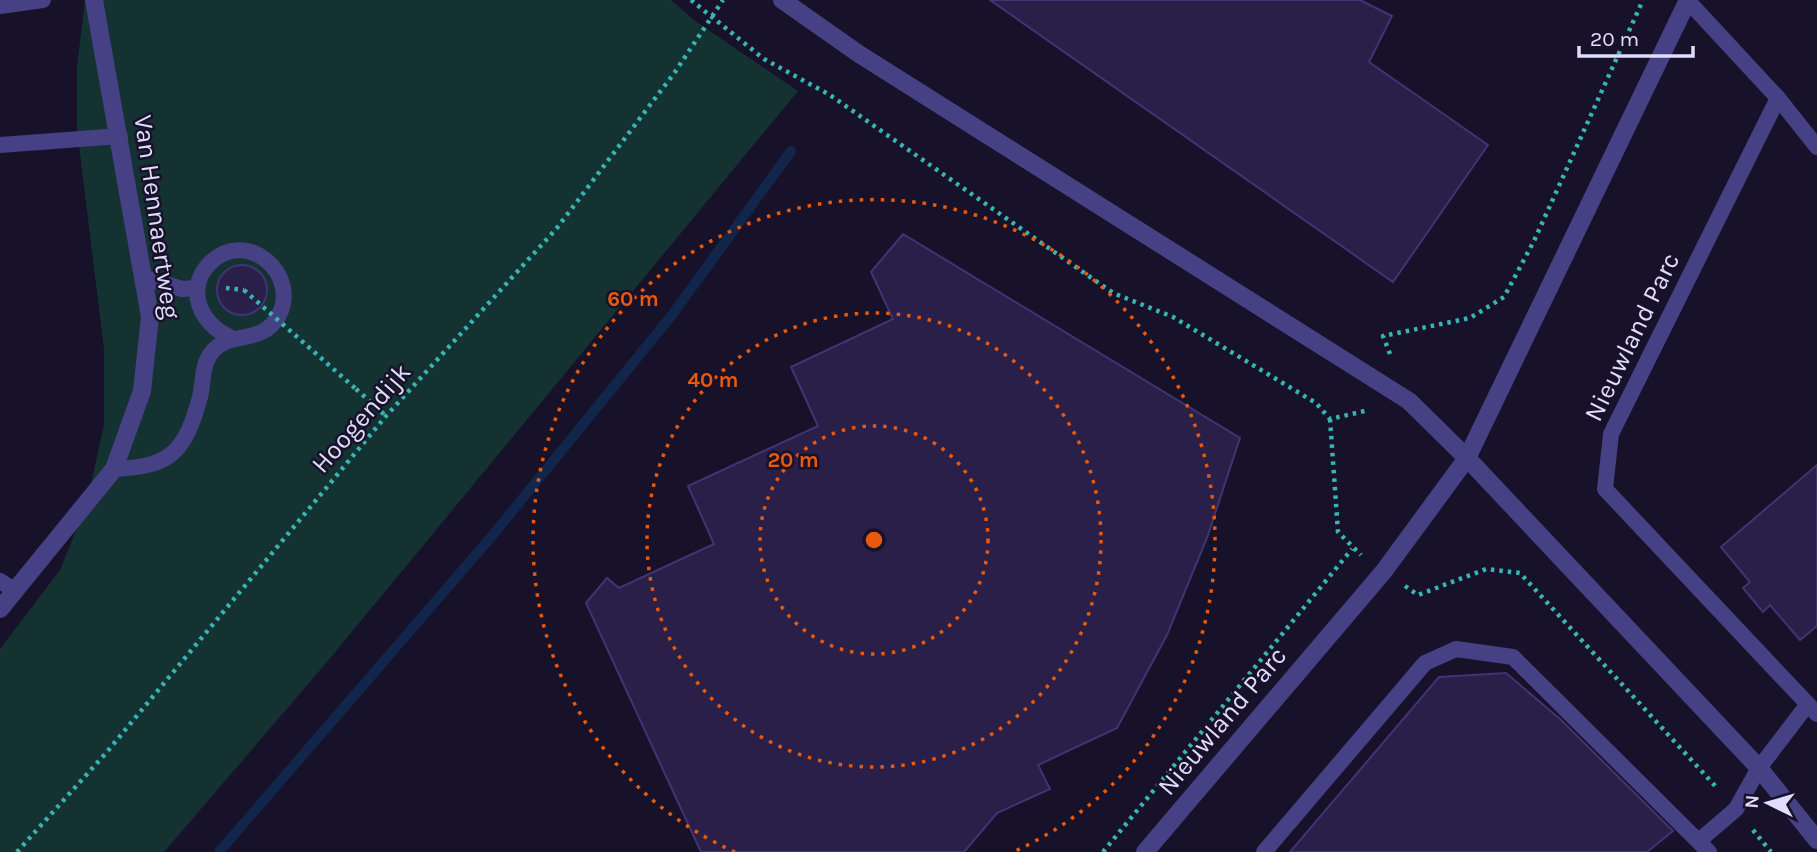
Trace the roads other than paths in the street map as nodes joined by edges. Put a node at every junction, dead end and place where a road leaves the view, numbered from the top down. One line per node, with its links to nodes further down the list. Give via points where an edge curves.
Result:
1 (43, 0): 5 (lane)
2 (94, 0): 7 (street, Van Hennaertweg)
3 (782, 0): 13 (street, via 859,54 1409,401)
4 (1688, 1): 6 (lane); 13 (street, Nieuwland Parc)
5 (0, 6)
6 (1779, 98): 9 (lane); 17 (lane, Nieuwland Parc, via 1611,434 1605,489)
7 (120, 136): 8 (lane); 10 (street, Van Hennaertweg)
8 (0, 145)
9 (1817, 147)
10 (142, 277): 11 (lane, via 182,289); 14 (street, Van Hennaertweg, via 150,317 142,391)
11 (197, 288): 12 (lane, via 198,307 205,321); 12 (lane, via 213,260 230,252 260,255 280,275 284,304 277,318 257,335)
12 (230, 337): 14 (lane, via 207,360 191,431 173,454 147,468)
13 (1467, 458): 18 (street); 21 (street, Nieuwland Parc, via 1384,572)
14 (114, 469): 15 (street, Van Hennaertweg)
15 (7, 586): 16 (street, Van Hennaertweg)
16 (0, 609)
17 (1812, 709): 18 (lane, Nieuwland Parc)
18 (1759, 768): 19 (street); 20 (lane, Nieuwland Parc, via 1736,809)
19 (1817, 839)
20 (1705, 846): 22 (lane, Nieuwland Parc, via 1513,657 1456,649 1425,663)
21 (1144, 852)
22 (1264, 852)

